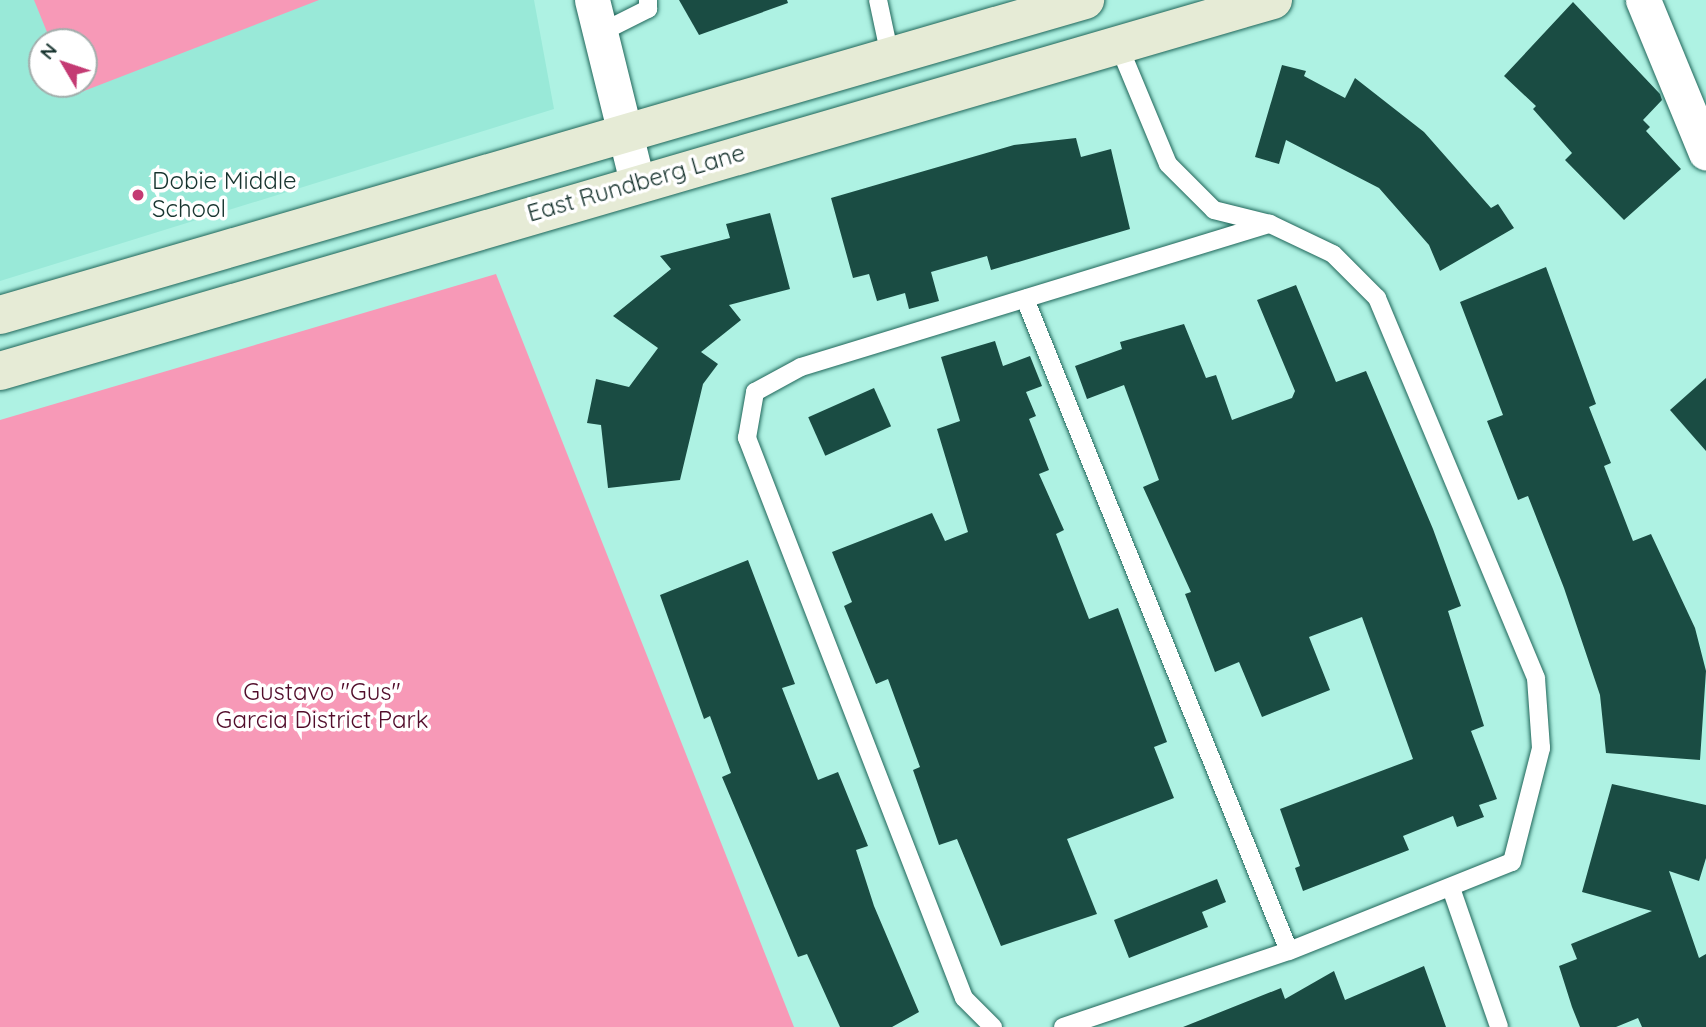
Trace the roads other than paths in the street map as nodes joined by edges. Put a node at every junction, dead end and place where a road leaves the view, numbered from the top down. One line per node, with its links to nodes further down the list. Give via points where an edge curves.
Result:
1 (649, 0): 7 (lane, via 648,9)
2 (878, 0): 9 (lane)
3 (1084, 0): 9 (main road, East Rundberg Lane)
4 (1104, 0): 8 (main road)
5 (1273, 0): 8 (main road, East Rundberg Lane)
6 (1643, 0): 12 (street)
7 (596, 17): 11 (street)
8 (1118, 44): 10 (main road, East Rundberg Lane); 14 (lane, via 1168,164 1214,210)
9 (890, 56): 10 (main road); 11 (main road, East Rundberg Lane)
10 (894, 108): 13 (main road, East Rundberg Lane)
11 (625, 133): 13 (street); 16 (main road, East Rundberg Lane)
12 (1706, 153)
13 (637, 182): 17 (main road, East Rundberg Lane)
14 (1270, 224): 15 (lane); 18 (lane, via 1333,254 1377,298 1536,678 1541,748 1512,862)
15 (1025, 299): 19 (lane); 20 (lane, via 801,367 755,392 747,438 964,998)
16 (0, 315)
17 (0, 371)
18 (1451, 888): 19 (lane); 22 (lane)
19 (1289, 951): 21 (lane)
20 (993, 1027)
21 (1063, 1027)
22 (1499, 1027)

